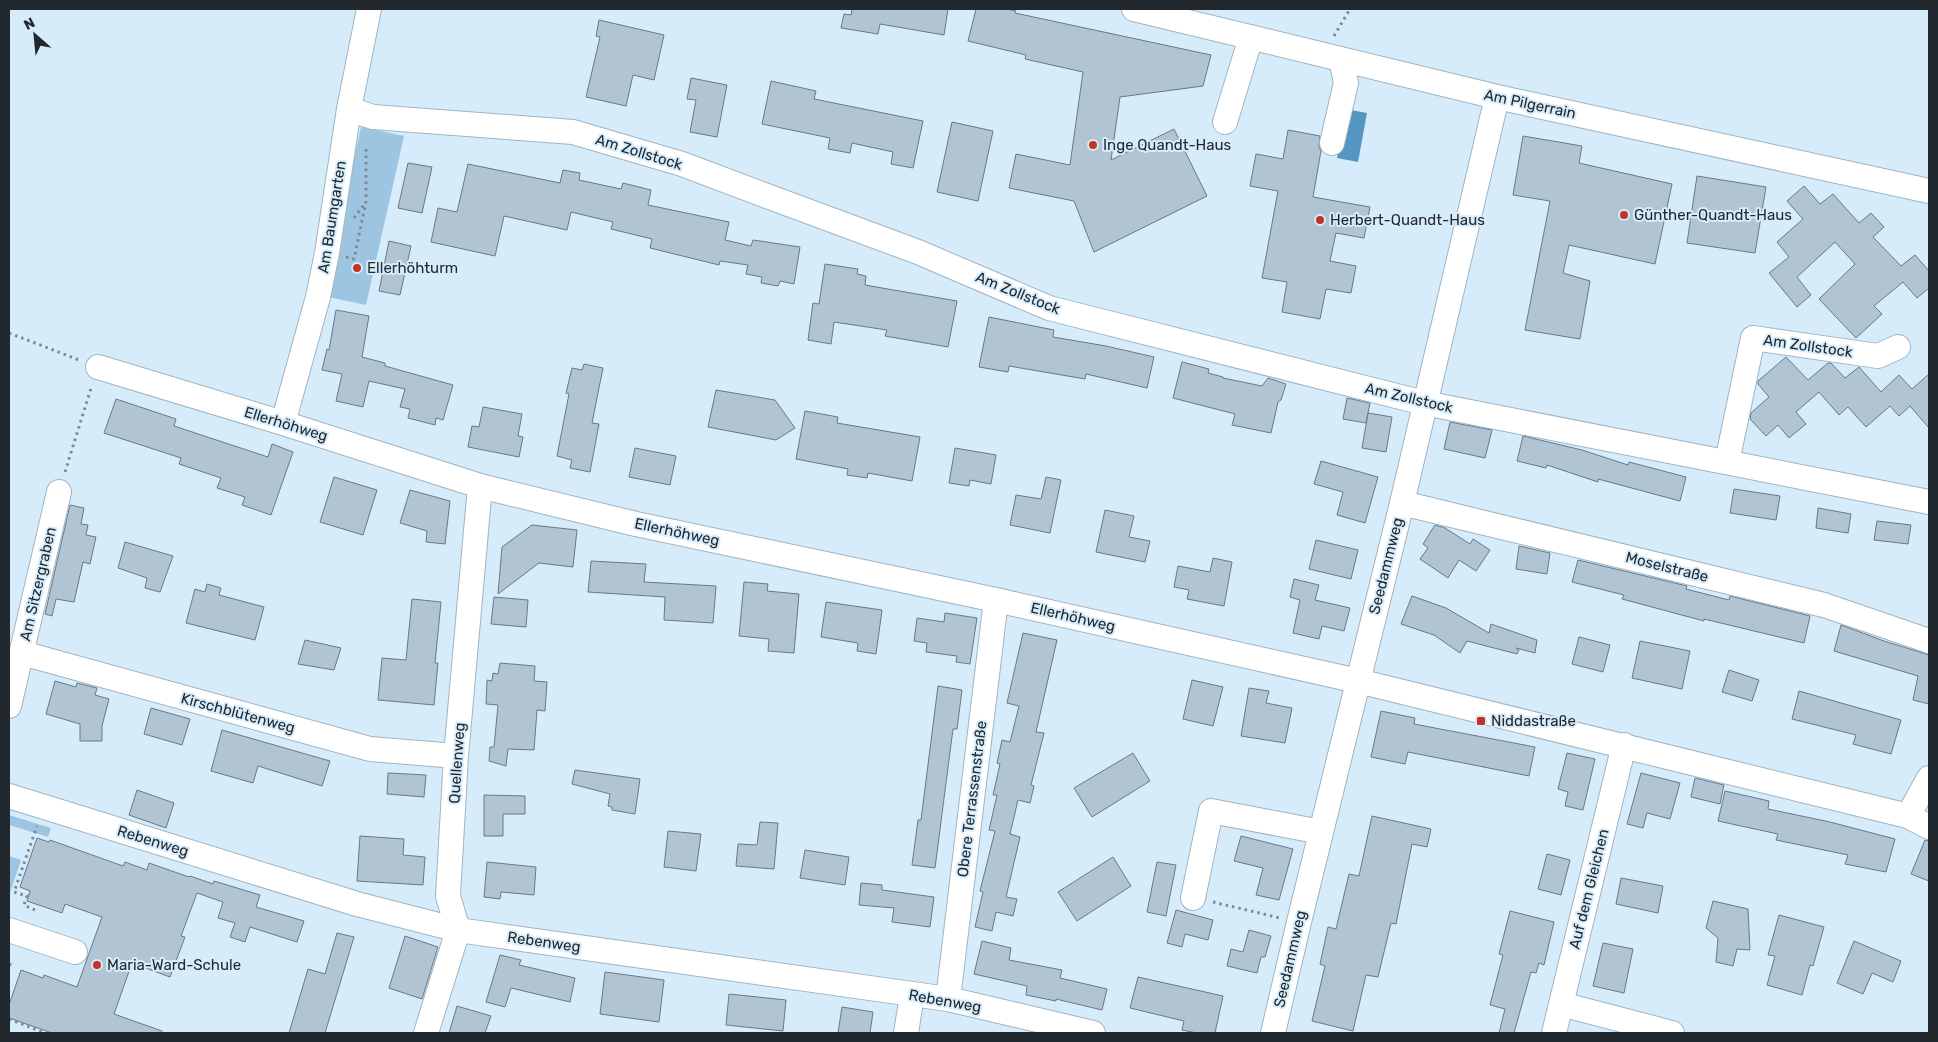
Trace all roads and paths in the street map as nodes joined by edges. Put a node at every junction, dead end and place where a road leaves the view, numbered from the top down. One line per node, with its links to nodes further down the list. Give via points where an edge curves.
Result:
1 (369, 9): 7 (street, Am Baumgarten)
2 (1134, 9): 4 (street, Am Pilgerrain)
3 (1350, 9): 5 (path)
4 (1251, 37): 5 (street, Am Pilgerrain); 9 (street)
5 (1332, 56): 6 (street, Am Pilgerrain); 10 (street, via 1346,83)
6 (1496, 97): 11 (street, Am Pilgerrain); 16 (street, Seedammweg)
7 (349, 109): 8 (street, Am Zollstock); 17 (street, Am Baumgarten, via 318,297)
8 (373, 116): 12 (path, via 366,146 366,202); 16 (street, Am Zollstock, via 573,132 682,164 775,198 918,252 1049,308)
9 (1225, 122)
10 (1332, 144)
11 (1929, 190)
12 (354, 259)
13 (9, 333): 15 (path)
14 (1898, 348): 18 (street, Am Zollstock, via 1878,356 1753,338)
15 (98, 367): 17 (street, Ellerhöhweg); 20 (path)
16 (1424, 403): 18 (street, Am Zollstock); 22 (street, Seedammweg)
17 (283, 423): 19 (street, Ellerhöhweg)
18 (1727, 462): 21 (street, Am Zollstock)
19 (480, 486): 23 (street, Ellerhöhweg, via 636,524); 29 (street, Quellenweg)
20 (59, 492): 25 (street, Am Sitzergraben)
21 (1929, 502)
22 (1402, 503): 24 (street, Moselstraße, via 1824,605); 26 (street, Seedammweg)
23 (996, 600): 26 (street, Ellerhöhweg); 45 (street, Obere Terrassenstraße)
24 (1929, 641)
25 (22, 653): 27 (street, Am Sitzergraben); 29 (street, Kirschblütenweg, via 370,749)
26 (1358, 680): 28 (street); 34 (street, Seedammweg)
27 (9, 706)
28 (1624, 745): 32 (street); 46 (street, Auf dem Gleichen)
29 (456, 756): 40 (street, Quellenweg, via 448,896)
30 (1929, 778): 32 (street)
31 (9, 796): 40 (street, Rebenweg, via 357,904)
32 (1908, 816): 33 (street)
33 (1929, 827)
34 (1321, 832): 36 (street, via 1211,811); 38 (street, Seedammweg)
35 (34, 837): 37 (path, via 14,892 27,896 24,905)
36 (1193, 898): 38 (path)
37 (35, 910)
38 (1299, 922): 52 (street, Seedammweg)
39 (9, 930): 41 (street)
40 (458, 930): 44 (street, Rebenweg); 49 (street)
41 (75, 952)
42 (9, 964): 43 (path)
43 (14, 966)
44 (912, 995): 45 (street, Rebenweg); 50 (street)
45 (948, 999): 51 (street, Rebenweg)
46 (1561, 1004): 53 (street, Auf dem Gleichen); 54 (street)
47 (9, 1019): 48 (path)
48 (45, 1033)
49 (426, 1033)
50 (906, 1033)
51 (1092, 1033)
52 (1274, 1033)
53 (1554, 1033)
54 (1672, 1033)

